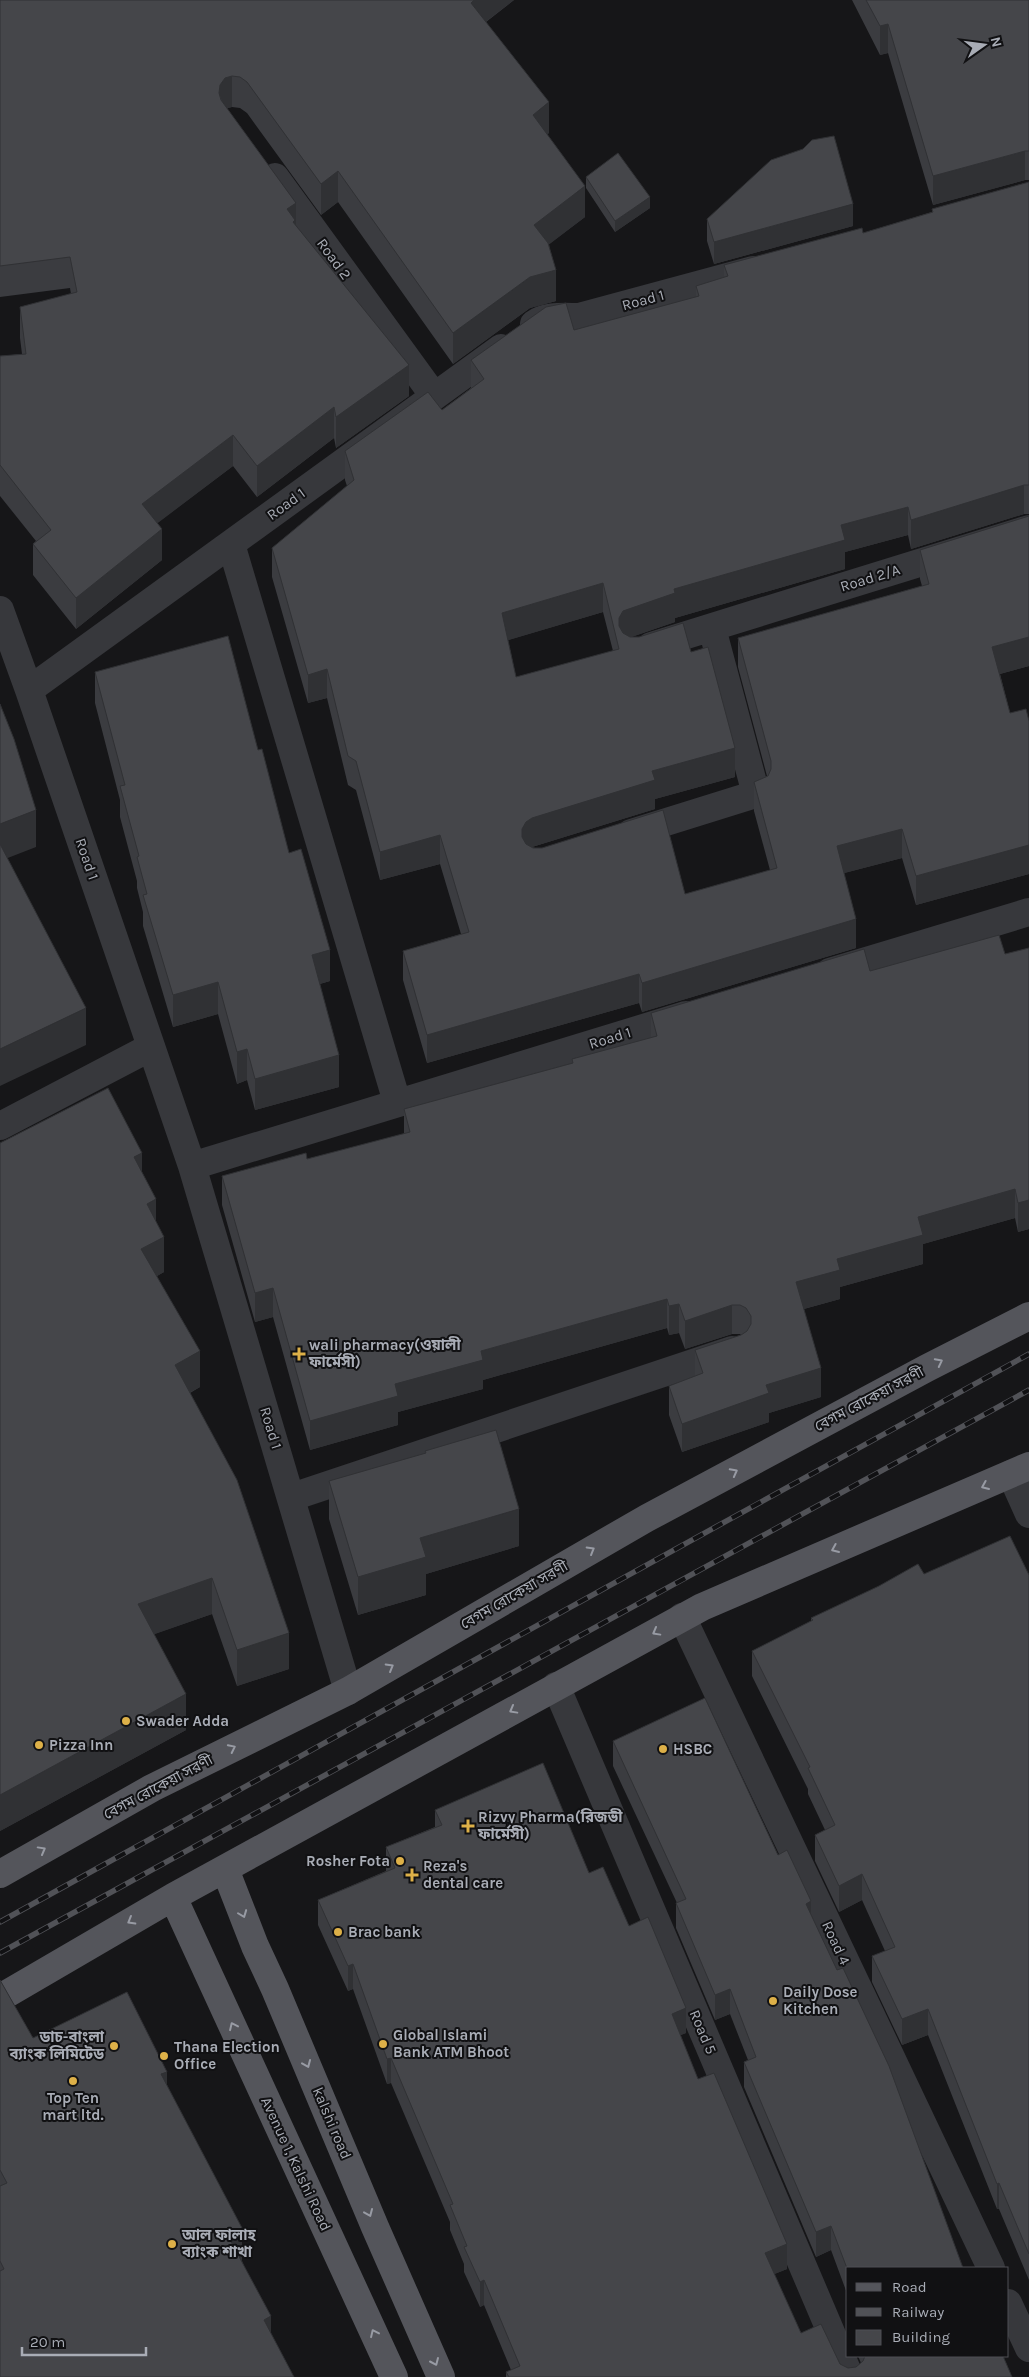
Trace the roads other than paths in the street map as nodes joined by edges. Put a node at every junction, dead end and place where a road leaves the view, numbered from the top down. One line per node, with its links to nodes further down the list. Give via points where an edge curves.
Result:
1 (258, 154): 3 (street, Road 2)
2 (780, 262): 3 (street, Road 1, via 579,317 558,316 538,321)
3 (434, 396): 5 (street, Road 1)
4 (1029, 529): 7 (street, Road 2/A)
5 (231, 544): 9 (street, Road 1); 15 (street)
6 (0, 610): 9 (street)
7 (712, 628): 8 (street, Road 2/A); 10 (street, via 756,794)
8 (634, 651)
9 (29, 690): 14 (street, Road 1)
10 (604, 842)
11 (1029, 912): 12 (street)
12 (809, 978)
13 (713, 1007): 15 (street, Road 1)
14 (152, 1047): 16 (street); 17 (street, Road 1)
15 (397, 1102): 17 (street, Road 1)
16 (0, 1126)
17 (192, 1166): 21 (street, Road 1)
18 (1029, 1316): 25 (main road, বেগম রোকেয়া সরণী, one-way to 18, via 647,1518)
19 (736, 1349): 21 (street)
20 (1020, 1470): 22 (street); 23 (main road, one-way to 23)
21 (292, 1497): 25 (street, Road 1)
22 (1029, 1514)
23 (682, 1617): 24 (main road, one-way to 24); 30 (street, Road 4)
24 (556, 1686): 27 (main road, one-way to 27); 35 (street, Road 5)
25 (348, 1691): 26 (main road, বেগম রোকেয়া সরণী, one-way to 25)
26 (3, 1866)
27 (225, 1869): 28 (main road); 34 (main road, kalshi road, one-way to 34, via 255,1946)
28 (174, 1897): 29 (main road, one-way to 29); 33 (main road, Avenue 1, Kalshi Road, one-way to 28)
29 (0, 1998)
30 (991, 2267)
31 (1009, 2305): 32 (street)
32 (1029, 2348)
33 (394, 2377)
34 (441, 2377)
35 (850, 2377)

